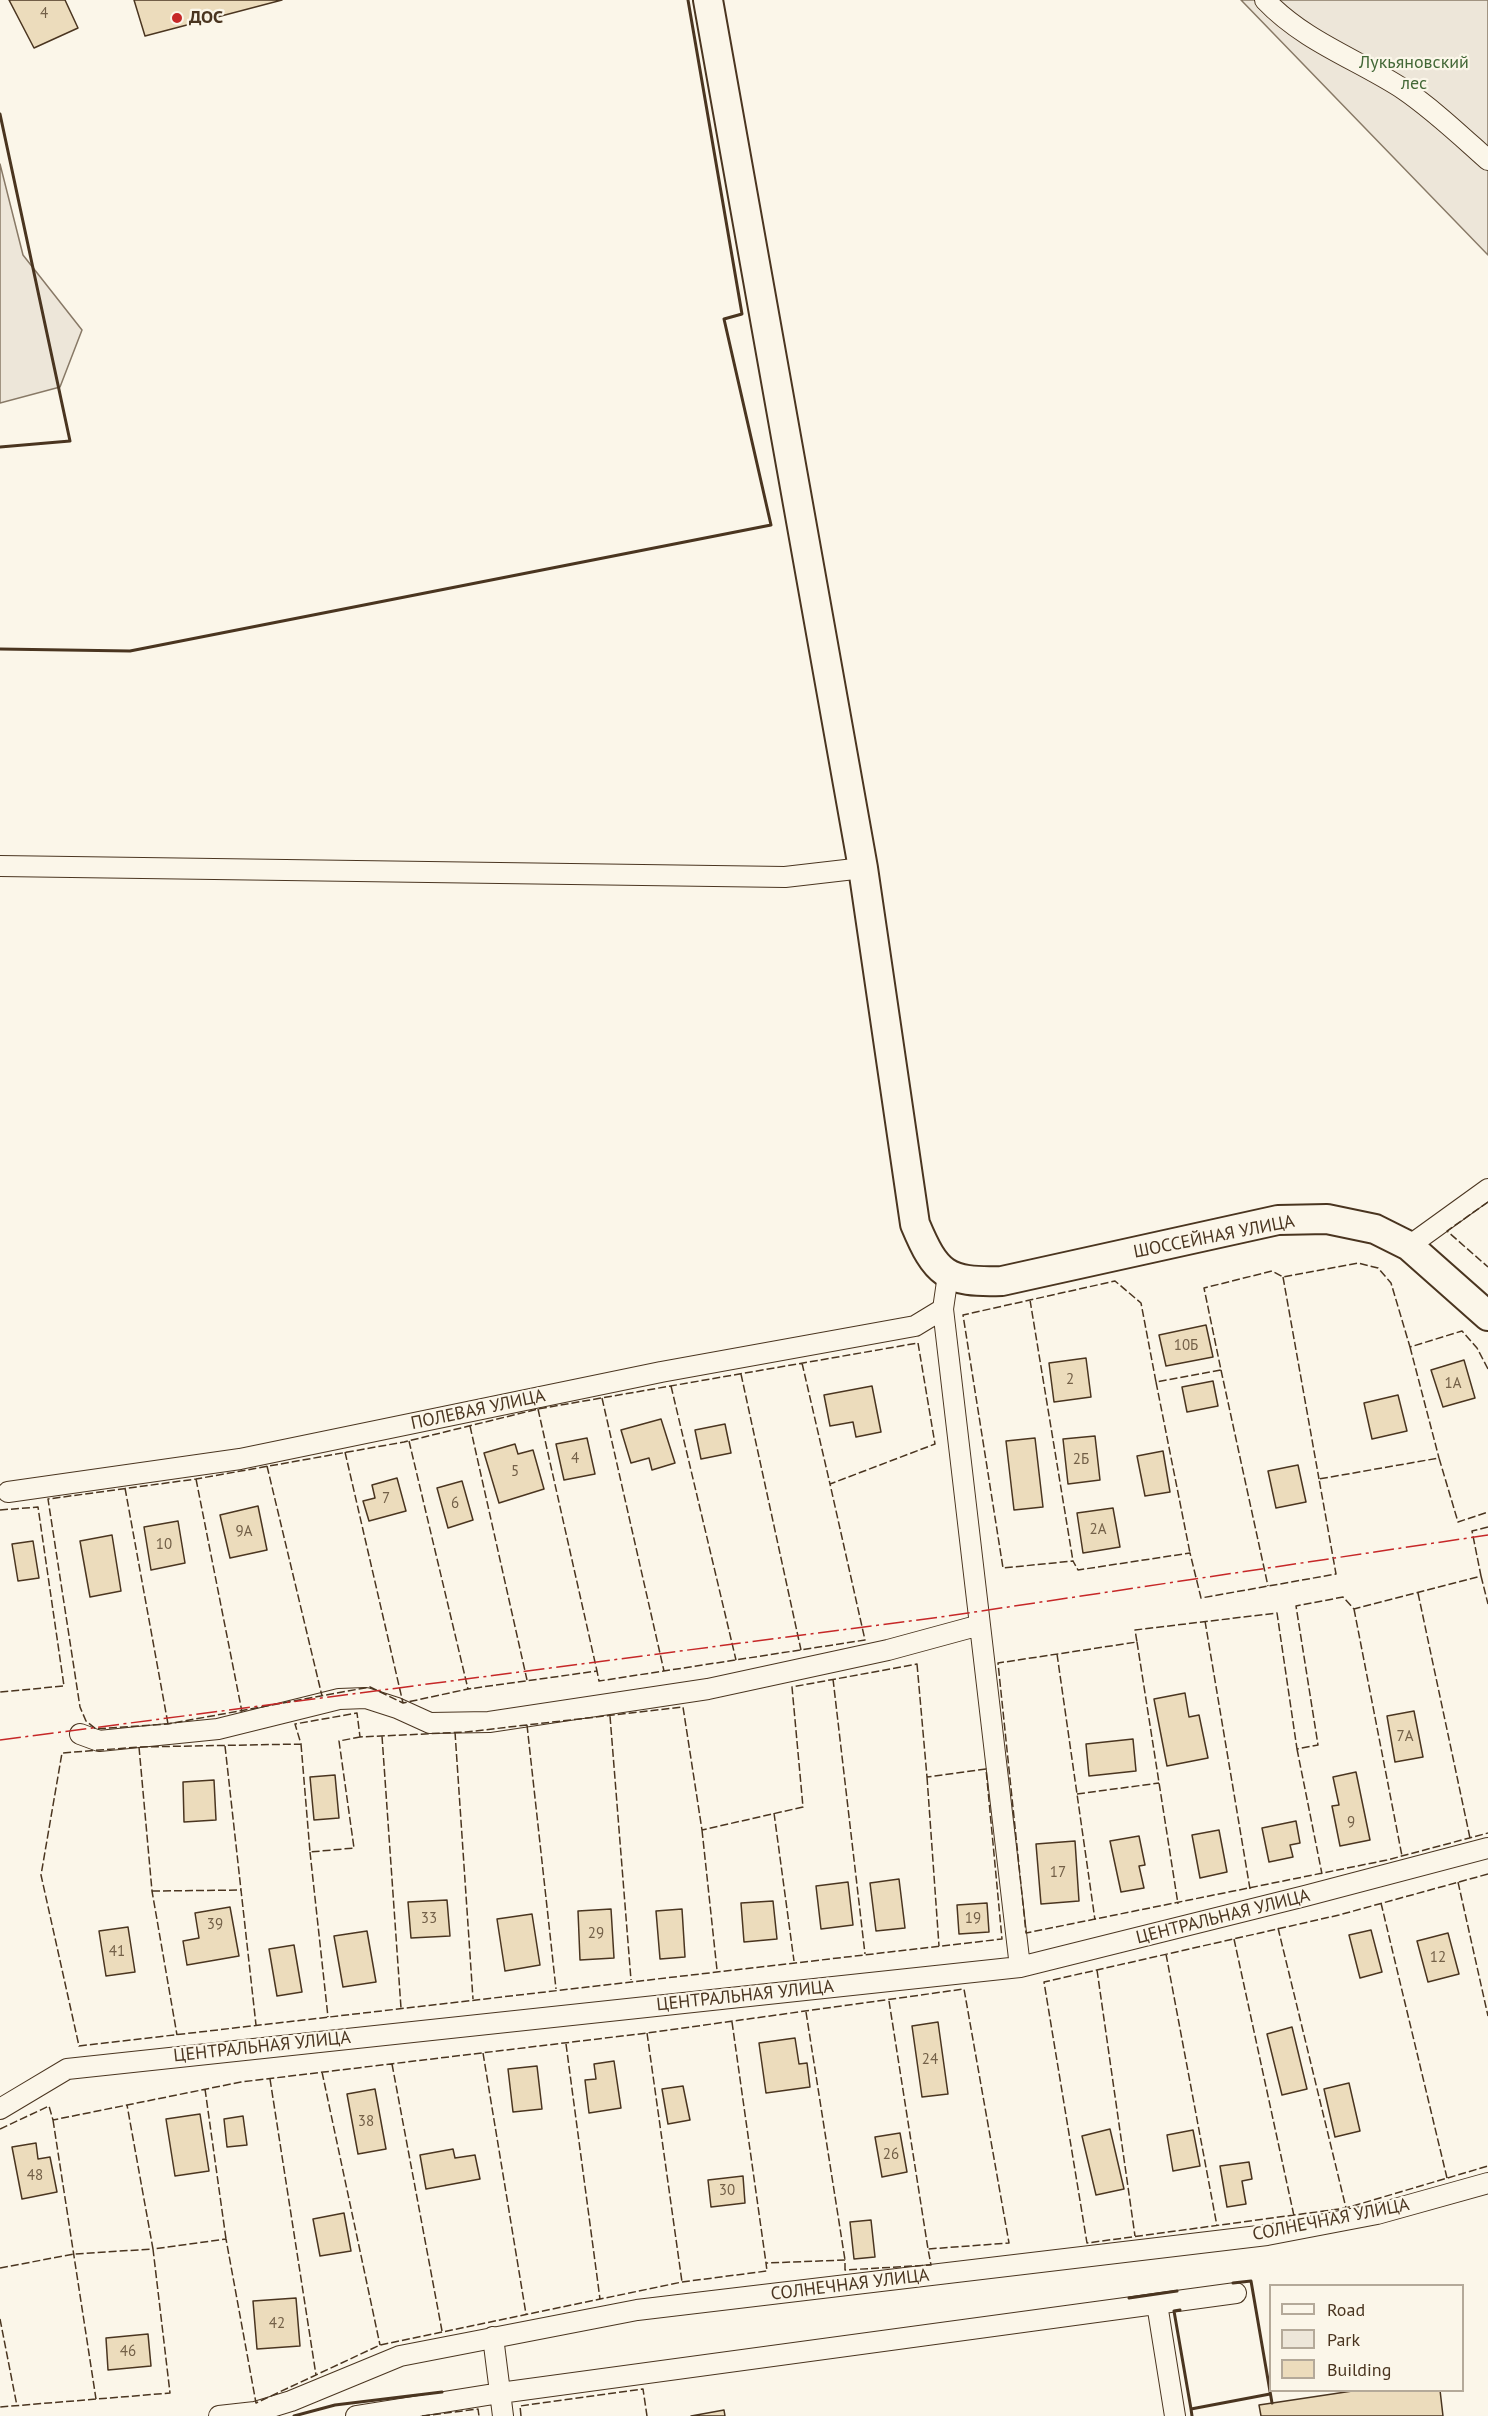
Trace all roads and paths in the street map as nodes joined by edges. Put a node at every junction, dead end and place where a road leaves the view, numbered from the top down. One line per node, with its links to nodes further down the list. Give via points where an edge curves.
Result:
1 (708, 0): 5 (main road)
2 (1265, 0): 3 (street, via 1296,29 1402,89)
3 (1488, 160)
4 (0, 866): 5 (street, via 785,877)
5 (863, 868): 8 (main road, via 915,1224 929,1257)
6 (1488, 1189): 7 (street)
7 (1409, 1246): 8 (main road, ШОССЕЙНАЯ УЛИЦА, via 1375,1229 1327,1219 1278,1221 1002,1281 971,1282); 10 (main road, ШОССЕЙНАЯ УЛИЦА)
8 (948, 1275): 9 (street)
9 (943, 1309): 11 (street, ПОЛЕВАЯ УЛИЦА, via 915,1326 661,1372 240,1459); 12 (street)
10 (1488, 1316)
11 (8, 1492)
12 (980, 1625): 13 (street, via 888,1650 708,1689 489,1722 430,1723 366,1698 339,1699 218,1729 99,1741); 15 (street)
13 (80, 1734)
14 (1488, 1848): 15 (street, ЦЕНТРАЛЬНАЯ УЛИЦА)
15 (1020, 1967): 16 (street, ЦЕНТРАЛЬНАЯ УЛИЦА, via 67,2069)
16 (0, 2109)
17 (1488, 2183): 20 (street, СОЛНЕЧНАЯ УЛИЦА, via 1377,2214 1267,2235 637,2310)
18 (1236, 2293): 19 (street)
19 (1156, 2304): 21 (street); 25 (street)
20 (494, 2337): 21 (street); 22 (street, СОЛНЕЧНАЯ УЛИЦА, via 400,2356 291,2401 255,2412)
21 (500, 2393): 23 (street); 24 (street)
22 (219, 2416)
23 (356, 2416)
24 (503, 2416)
25 (1174, 2416)

